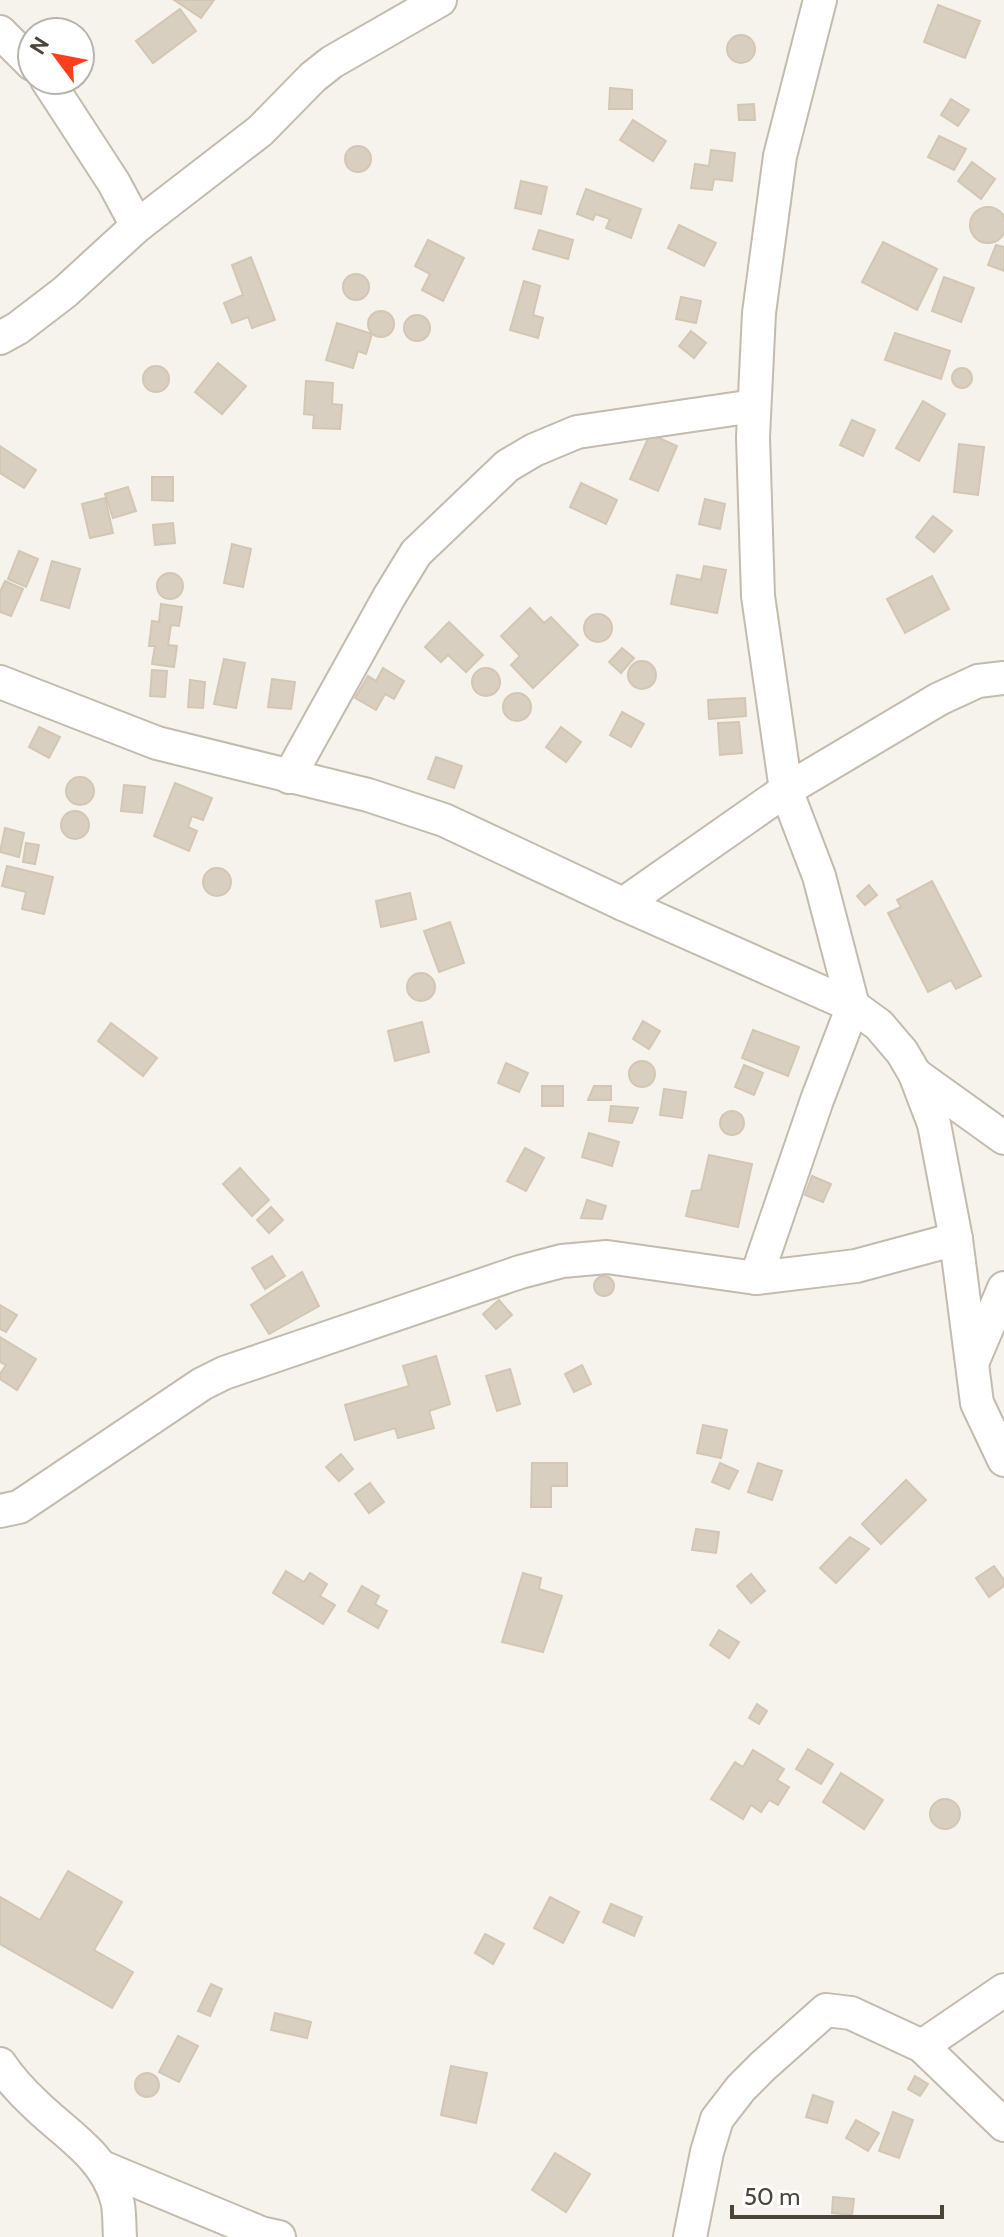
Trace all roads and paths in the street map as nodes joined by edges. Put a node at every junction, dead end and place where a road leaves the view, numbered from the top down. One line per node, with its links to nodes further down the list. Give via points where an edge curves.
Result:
1 (440, 0): 6 (street, via 332,62 260,131)
2 (820, 0): 8 (street, via 780,156 759,313)
3 (0, 32): 4 (street)
4 (16, 48)
5 (57, 96): 6 (street)
6 (137, 226): 7 (street, via 65,292)
7 (0, 338)
8 (754, 406): 11 (street, via 577,432 507,466 416,553); 12 (street, via 758,596)
9 (1004, 678): 12 (street, via 978,681 939,699)
10 (0, 682): 11 (street, via 157,743)
11 (289, 777): 13 (street, via 444,820)
12 (786, 790): 13 (street); 14 (street, via 819,876)
13 (623, 904): 14 (street)
14 (853, 1006): 15 (street, via 879,1025); 18 (street)
15 (915, 1074): 16 (street); 17 (street, via 934,1124)
16 (1004, 1138)
17 (956, 1239): 18 (street, via 856,1266); 20 (street)
18 (756, 1278): 22 (street, via 607,1257 520,1272 224,1373 19,1507)
19 (1004, 1288): 20 (street)
20 (971, 1364): 21 (street, via 977,1403)
21 (1004, 1460)
22 (0, 1511)
23 (1004, 1990): 24 (street)
24 (922, 2046): 26 (street); 30 (street, via 851,2013 834,2009 818,2015 741,2088 717,2119)
25 (0, 2064): 27 (street)
26 (1004, 2125)
27 (102, 2167): 28 (street, via 117,2200); 29 (street)
28 (115, 2236)
29 (279, 2237)
30 (690, 2237)

